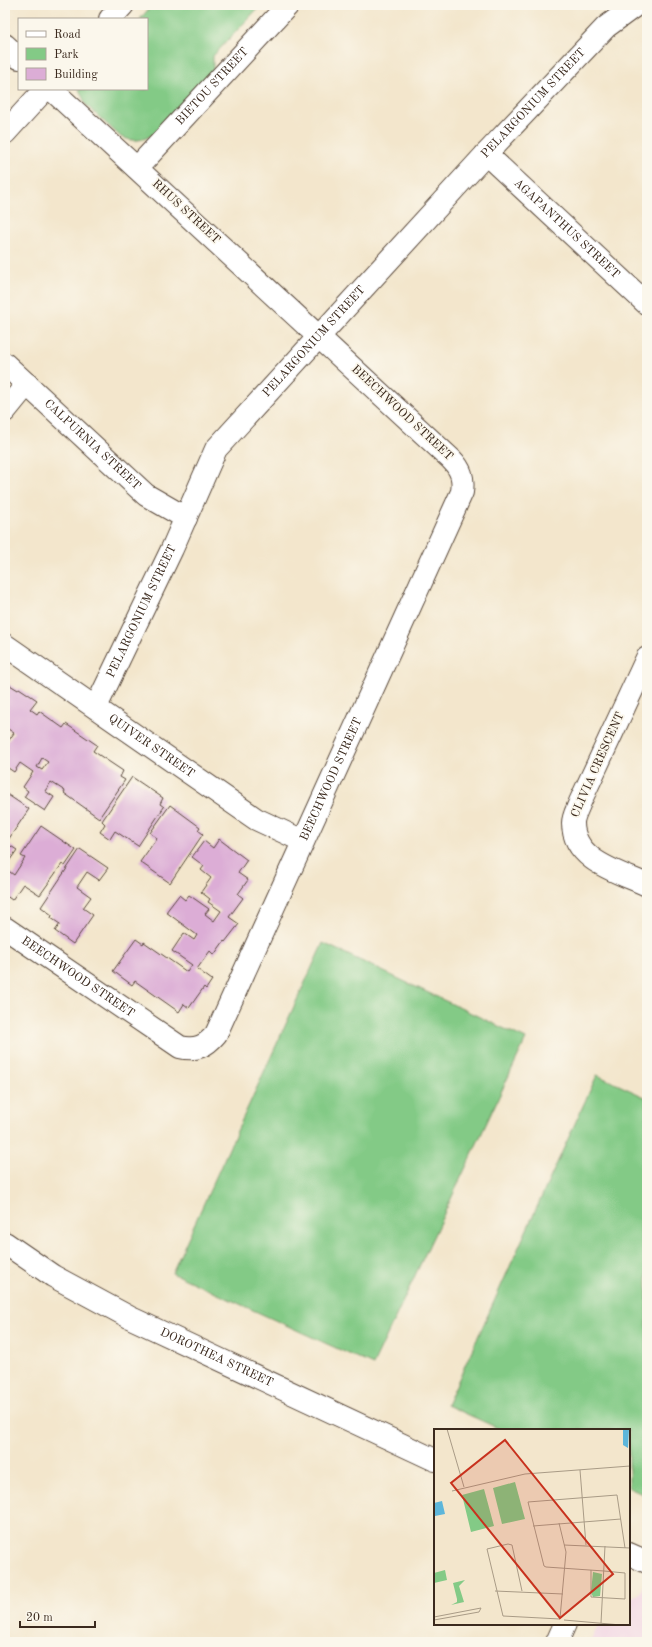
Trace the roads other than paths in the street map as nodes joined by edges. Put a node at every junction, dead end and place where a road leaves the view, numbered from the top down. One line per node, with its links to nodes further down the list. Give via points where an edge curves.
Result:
1 (123, 5): 5 (street)
2 (288, 5): 13 (street, BIETOU STREET)
3 (619, 5): 6 (street, PELARGONIUM STREET)
4 (636, 5): 6 (street, PELARGONIUM STREET)
5 (111, 18)
6 (606, 27): 12 (street, PELARGONIUM STREET)
7 (5, 45): 8 (street)
8 (18, 57)
9 (44, 90): 11 (street)
10 (52, 90): 13 (street, RHUS STREET)
11 (5, 132)
12 (486, 154): 14 (street, AGAPANTHUS STREET); 15 (street, PELARGONIUM STREET)
13 (137, 168): 15 (street, RHUS STREET)
14 (647, 304)
15 (320, 336): 19 (street, PELARGONIUM STREET, via 216,449); 23 (street, BEECHWOOD STREET, via 456,464 463,485)
16 (5, 364): 17 (street, CALPURNIA STREET)
17 (27, 384): 18 (street); 19 (street, CALPURNIA STREET, via 146,495)
18 (5, 411)
19 (186, 518): 22 (street, PELARGONIUM STREET)
20 (5, 644): 22 (street, QUIVER STREET)
21 (647, 658): 24 (street, CLIVIA CRESCENT, via 573,821 575,838 583,851 595,861)
22 (96, 707): 23 (street, QUIVER STREET, via 256,819)
23 (303, 841): 25 (street, BEECHWOOD STREET, via 216,1034 210,1042 201,1047 180,1047)
24 (647, 885)
25 (5, 928)
26 (5, 1243): 27 (street, DOROTHEA STREET, via 54,1276 129,1317)
27 (434, 1460)
28 (630, 1554): 29 (street)
29 (647, 1562)
30 (565, 1625): 31 (street)
31 (557, 1642)

